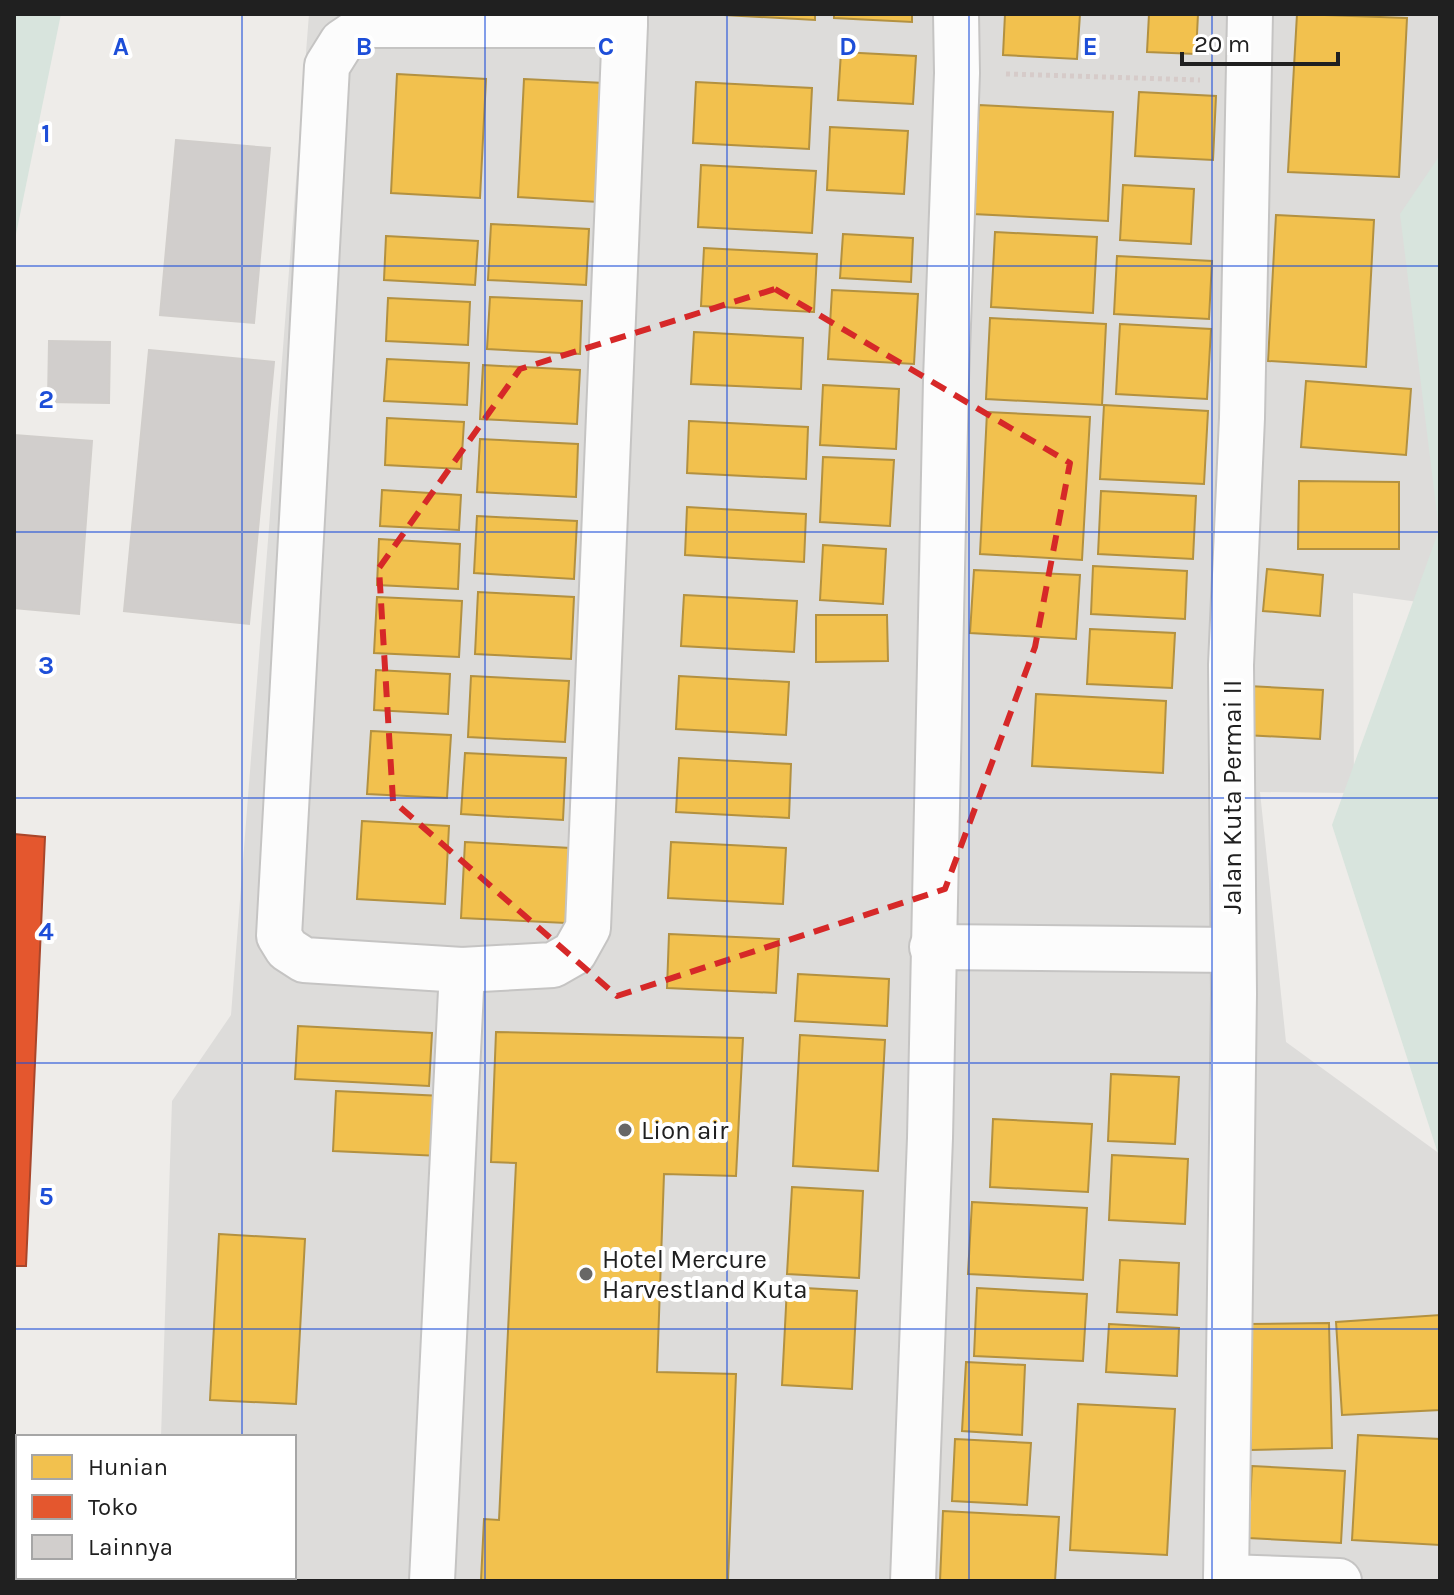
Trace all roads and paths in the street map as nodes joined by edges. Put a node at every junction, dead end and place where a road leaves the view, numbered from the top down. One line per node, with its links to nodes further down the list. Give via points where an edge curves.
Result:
1 (956, 14): 4 (street)
2 (1250, 14): 5 (street, Jalan Kuta Permai II)
3 (625, 20): 8 (street, via 588,928 574,953 553,965); 8 (street, via 367,25 342,42 327,66 279,936 304,960)
4 (957, 73): 5 (path); 6 (street)
5 (1249, 82): 7 (street, Jalan Kuta Permai II, via 1231,665)
6 (932, 947): 7 (street); 11 (street)
7 (1232, 950): 9 (street, Jalan Kuta Permai II)
8 (462, 970): 10 (street)
9 (1226, 1579): 12 (street)
10 (432, 1581)
11 (913, 1581)
12 (1339, 1581)

